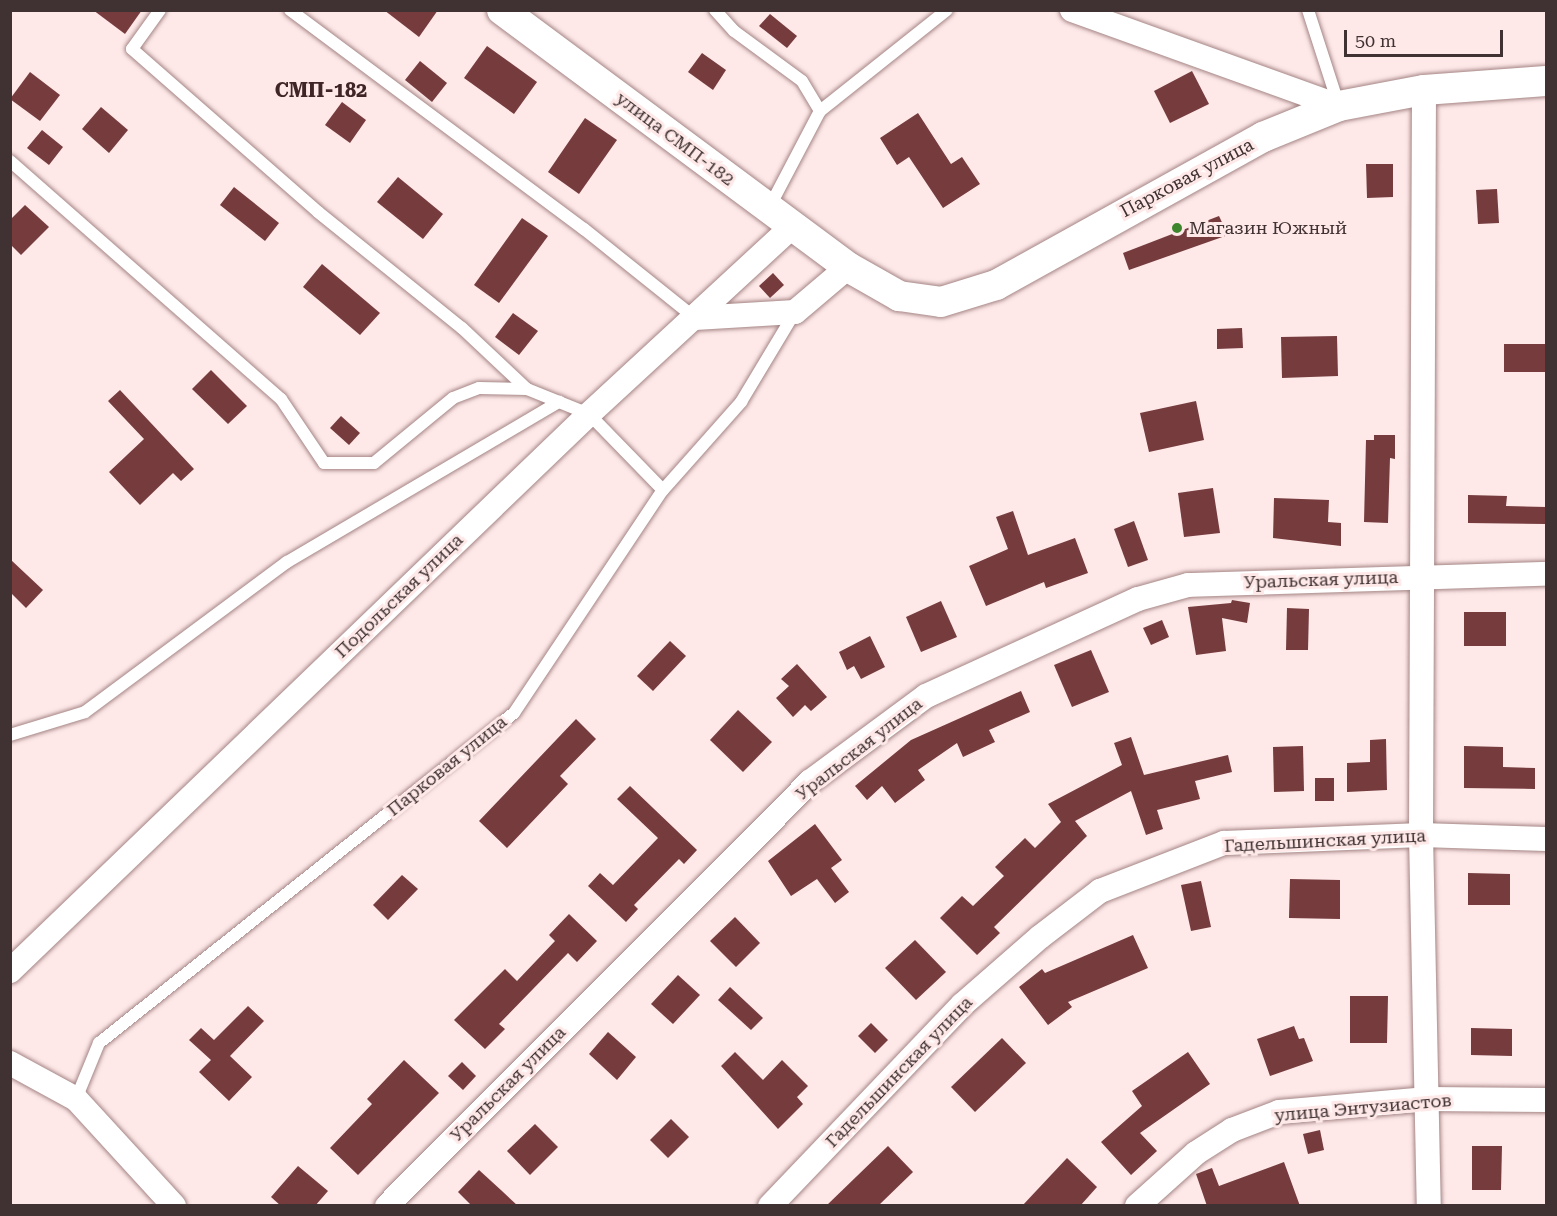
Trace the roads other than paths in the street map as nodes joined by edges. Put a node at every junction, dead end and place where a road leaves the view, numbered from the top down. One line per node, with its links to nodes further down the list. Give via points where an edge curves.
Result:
1 (160, 10): 18 (lane, via 132,49 318,212 462,328)
2 (290, 10): 17 (lane, via 584,229)
3 (502, 10): 13 (street, улица СМП-182)
4 (715, 10): 11 (lane, via 734,31 802,81)
5 (947, 10): 11 (lane)
6 (1072, 10): 10 (street)
7 (1308, 10): 10 (lane)
8 (1546, 81): 9 (street, Парковая улица)
9 (1424, 90): 10 (street, Парковая улица); 23 (street)
10 (1339, 106): 15 (street, Парковая улица, via 1263,137 996,285 941,302 899,296)
11 (820, 111): 13 (lane)
12 (10, 161): 18 (lane, via 128,260 282,399 324,463 374,464 453,398 479,388)
13 (769, 209): 14 (street, улица СМП-182)
14 (792, 226): 15 (street, улица СМП-182); 17 (street, Подольская улица)
15 (848, 267): 16 (street)
16 (795, 312): 17 (street); 21 (lane, Парковая улица, via 741,402)
17 (695, 318): 20 (street, Подольская улица)
18 (527, 389): 19 (lane)
19 (559, 402): 20 (lane); 24 (lane, via 287,562 85,712)
20 (589, 414): 21 (lane); 27 (street, Подольская улица)
21 (663, 490): 29 (lane, Парковая улица, via 514,712 99,1044)
22 (1546, 574): 23 (street, Уральская улица)
23 (1424, 576): 25 (street); 33 (street, Уральская улица, via 1188,585 1138,599 926,696 811,782)
24 (10, 735)
25 (1421, 836): 26 (street, Гадельшинская улица); 30 (street); 34 (street, Гадельшинская улица, via 1224,843 1100,891 962,1005)
26 (1546, 839)
27 (10, 971)
28 (10, 1063): 29 (street)
29 (76, 1099): 32 (street)
30 (1427, 1099): 31 (street, улица Энтузиастов); 35 (street, улица Энтузиастов, via 1278,1112 1232,1130 1196,1153); 36 (street)
31 (1546, 1100)
32 (174, 1206)
33 (387, 1206)
34 (770, 1206)
35 (1137, 1206)
36 (1429, 1206)

